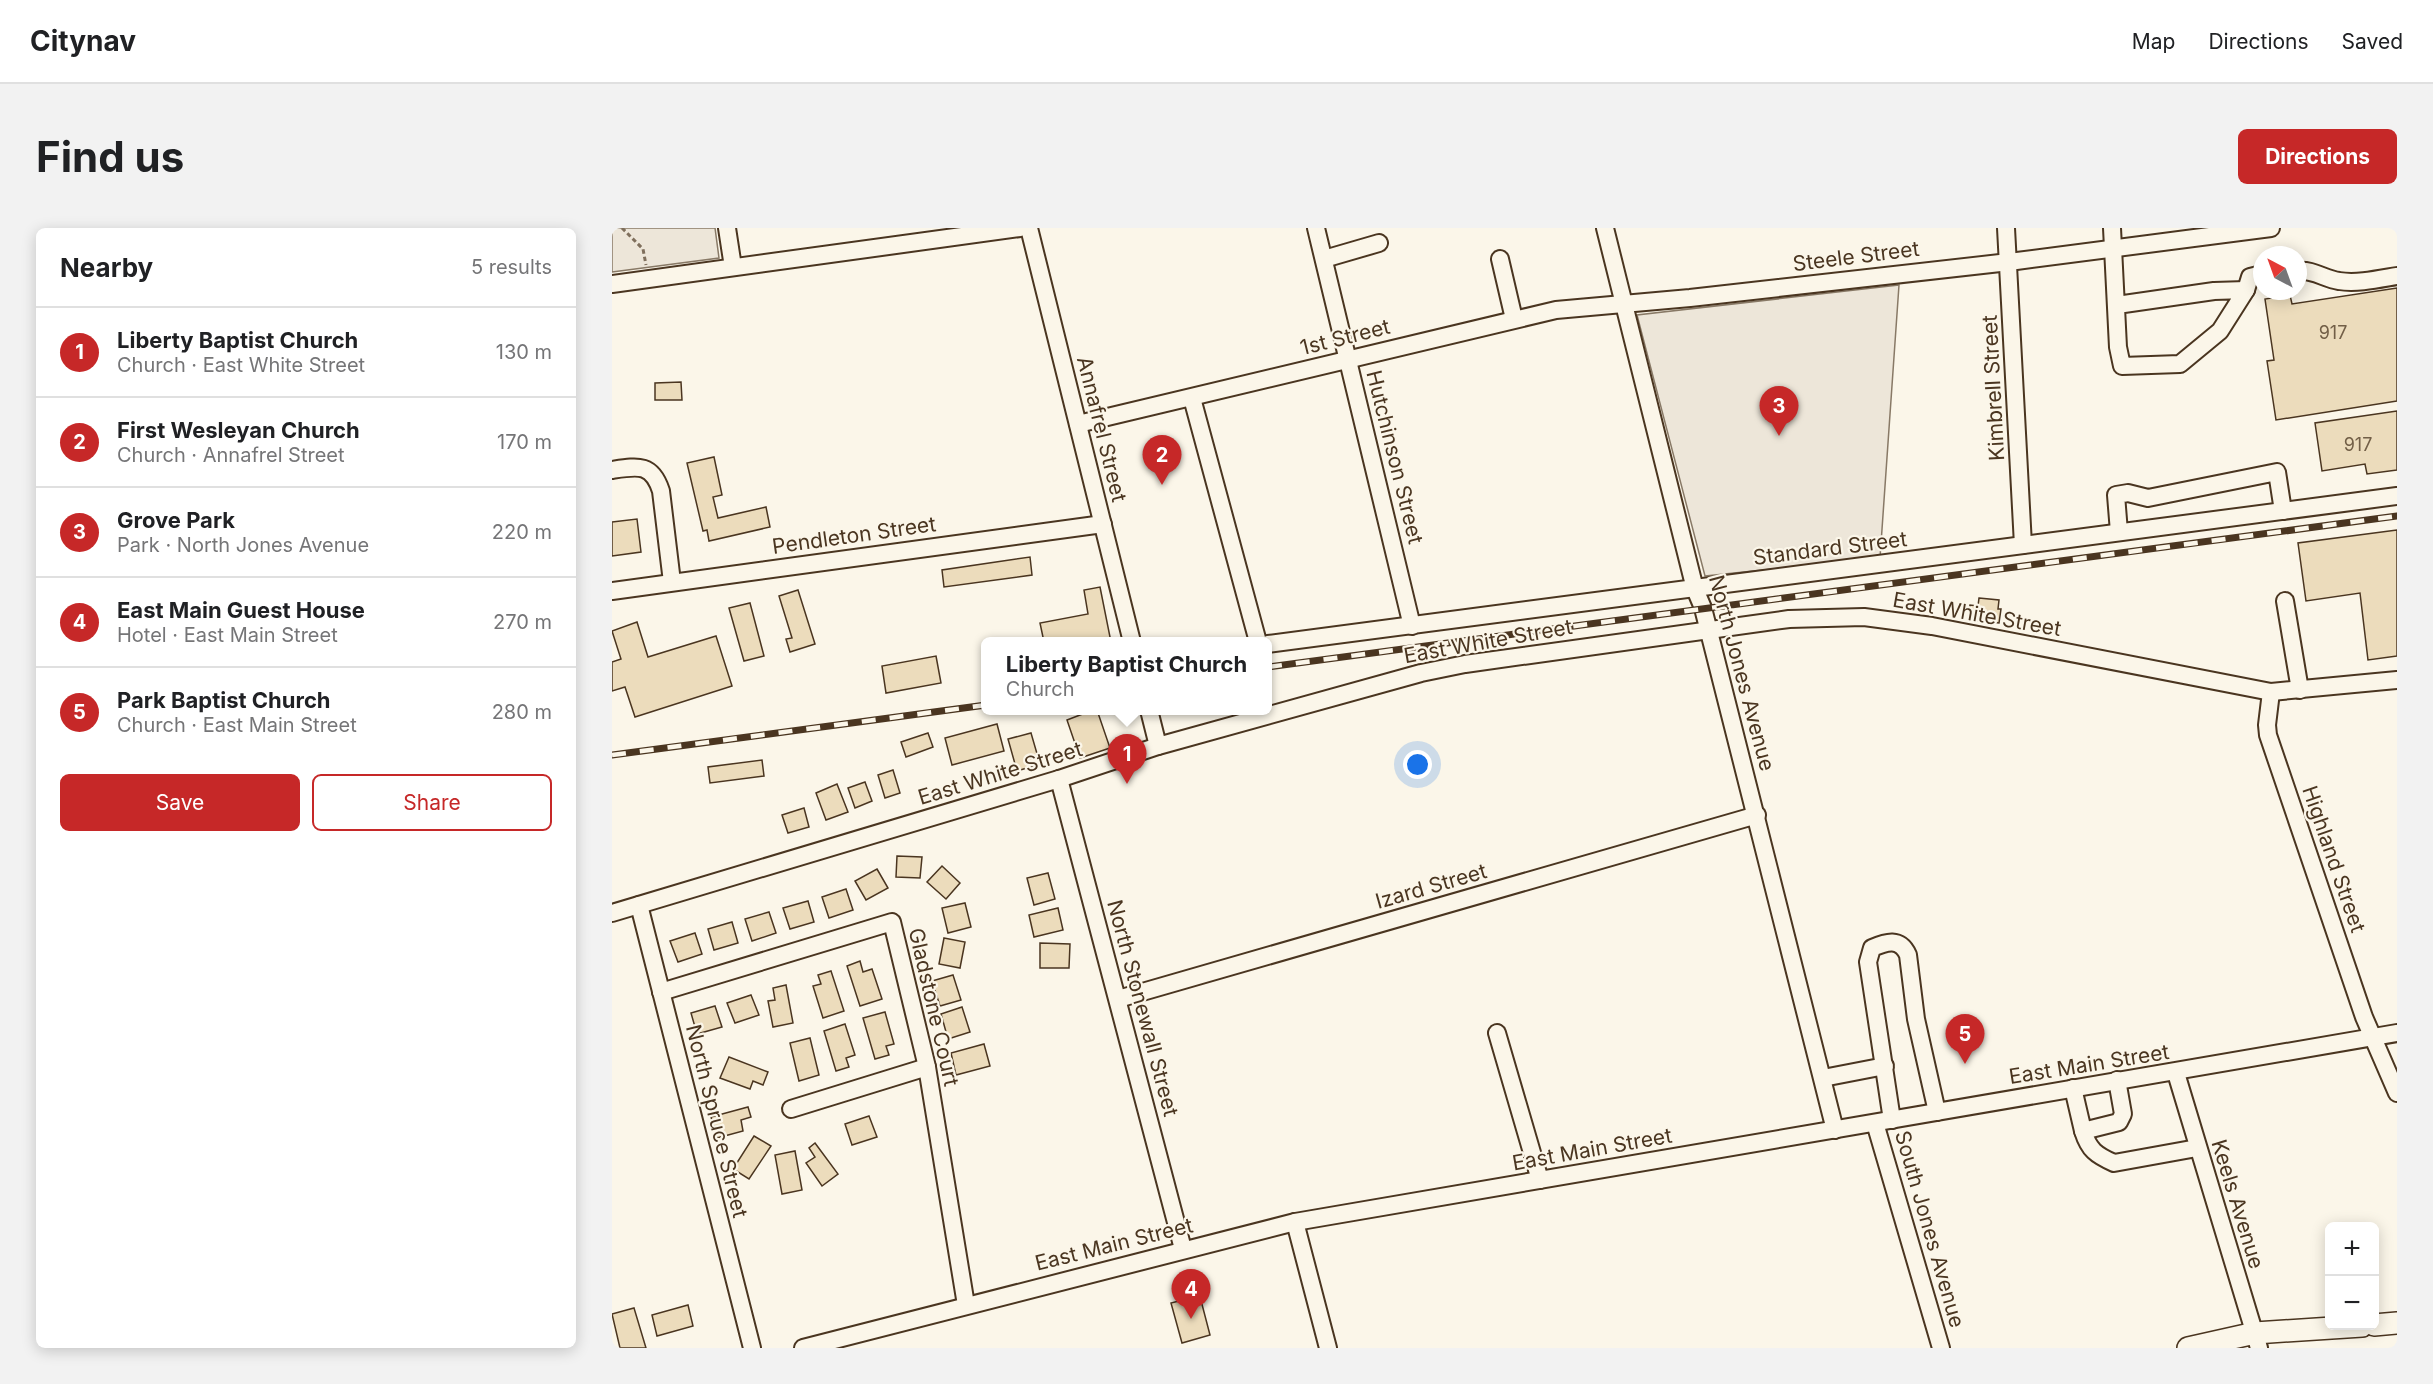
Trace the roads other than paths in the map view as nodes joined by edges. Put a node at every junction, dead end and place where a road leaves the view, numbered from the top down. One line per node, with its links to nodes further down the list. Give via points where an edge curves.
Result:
1 (727, 228): 14 (street)
2 (1020, 228): 14 (street)
3 (1029, 228): 25 (street, Annafrel Street)
4 (1316, 228): 11 (street, Hutchinson Street)
5 (1605, 228): 20 (street, North Jones Avenue)
6 (2006, 228): 13 (street, Kimbrell Street)
7 (2112, 228): 10 (street)
8 (2271, 228): 10 (street, Steele Street)
9 (1380, 243): 11 (street)
10 (2112, 248): 13 (street, Steele Street); 21 (street)
11 (1324, 259): 23 (street, Hutchinson Street)
12 (1500, 259): 22 (street)
13 (2009, 262): 20 (street, Steele Street); 31 (street, Kimbrell Street)
14 (733, 267): 18 (street)
15 (2307, 270): 17 (street, via 2342,282)
16 (2253, 276): 19 (street)
17 (2397, 276)
18 (612, 284)
19 (2246, 290): 21 (street); 21 (street, via 2220,331 2180,364 2166,366 2122,366)
20 (1624, 304): 22 (street, 1st Street, via 1556,310); 33 (street, North Jones Avenue)
21 (2117, 305)
22 (1514, 319): 23 (street, 1st Street)
23 (1348, 359): 24 (street, 1st Street); 36 (street, Hutchinson Street)
24 (1192, 398): 25 (street, 1st Street); 39 (street)
25 (1078, 424): 29 (street, Annafrel Street)
26 (612, 470): 32 (street, via 647,469 657,480)
27 (2397, 496): 28 (street, Standard Street)
28 (2283, 511): 30 (street, Standard Street); 30 (street, via 2277,472 2148,498 2128,493 2116,495)
29 (1103, 524): 32 (street, Pendleton Street); 38 (street, Annafrel Street)
30 (2119, 532): 31 (street, Standard Street)
31 (2023, 545): 33 (street, Standard Street)
32 (672, 582): 34 (street, Pendleton Street)
33 (1695, 589): 36 (street, Standard Street); 37 (street, North Jones Avenue)
34 (612, 591)
35 (2285, 601): 42 (street)
36 (1412, 626): 40 (street, Standard Street)
37 (1708, 629): 43 (street, East White Street, via 1789,619 1864,617 1932,626); 46 (street, East White Street, via 1465,664); 49 (street, North Jones Avenue)
38 (1131, 637)
39 (1257, 637)
40 (1272, 644)
41 (2397, 680): 42 (street, East White Street)
42 (2300, 690): 43 (street, East White Street)
43 (2271, 692): 56 (street, Highland Street, via 2268,735)
44 (1150, 715): 47 (street)
45 (1271, 715): 47 (street, East White Street)
46 (1272, 715)
47 (1158, 746): 48 (street, East White Street)
48 (1059, 779): 50 (street, East White Street); 53 (street, North Stonewall Street)
49 (1757, 815): 53 (street, Izard Street); 60 (street, North Jones Avenue)
50 (639, 905): 51 (street, East White Street); 52 (street, North Spruce Street)
51 (612, 913)
52 (661, 992): 58 (street, Gladstone Court, via 892,922); 79 (street, North Spruce Street)
53 (1118, 999): 73 (street, North Stonewall Street)
54 (1497, 1033): 71 (street)
55 (2397, 1034): 56 (street, East Main Street)
56 (2372, 1038): 59 (street, East Main Street); 63 (street, Highland Street)
57 (1885, 1066): 60 (street); 65 (street, via 1868,962 1872,948 1888,942 1905,948 1908,955 1916,1019); 66 (street)
58 (927, 1067): 64 (street); 74 (street, Gladstone Court)
59 (2176, 1073): 61 (street, East Main Street); 70 (street, Keels Avenue)
60 (1822, 1078): 68 (street, North Jones Avenue)
61 (2117, 1080): 62 (street, East Main Street); 69 (street, via 2123,1114 2120,1122)
62 (2073, 1088): 65 (street, East Main Street); 69 (street)
63 (2397, 1093)
64 (791, 1109)
65 (1937, 1112): 66 (street, East Main Street)
66 (1892, 1119): 67 (street, East Main Street)
67 (1875, 1123): 68 (street, East Main Street); 82 (street, South Jones Avenue)
68 (1835, 1130): 71 (street, East Main Street)
69 (2083, 1131): 70 (street, via 2088,1147 2114,1163)
70 (2197, 1148): 78 (street, Keels Avenue)
71 (1540, 1180): 72 (street, East Main Street)
72 (1295, 1222): 73 (street, East Main Street); 81 (street)
73 (1183, 1249): 74 (street, East Main Street)
74 (966, 1305): 80 (street, East Main Street)
75 (2397, 1323): 76 (main road)
76 (2379, 1325)
77 (2334, 1330): 78 (main road)
78 (2257, 1341): 83 (main road)
79 (752, 1348)
80 (802, 1348)
81 (1328, 1348)
82 (1941, 1348)
83 (2188, 1348)

